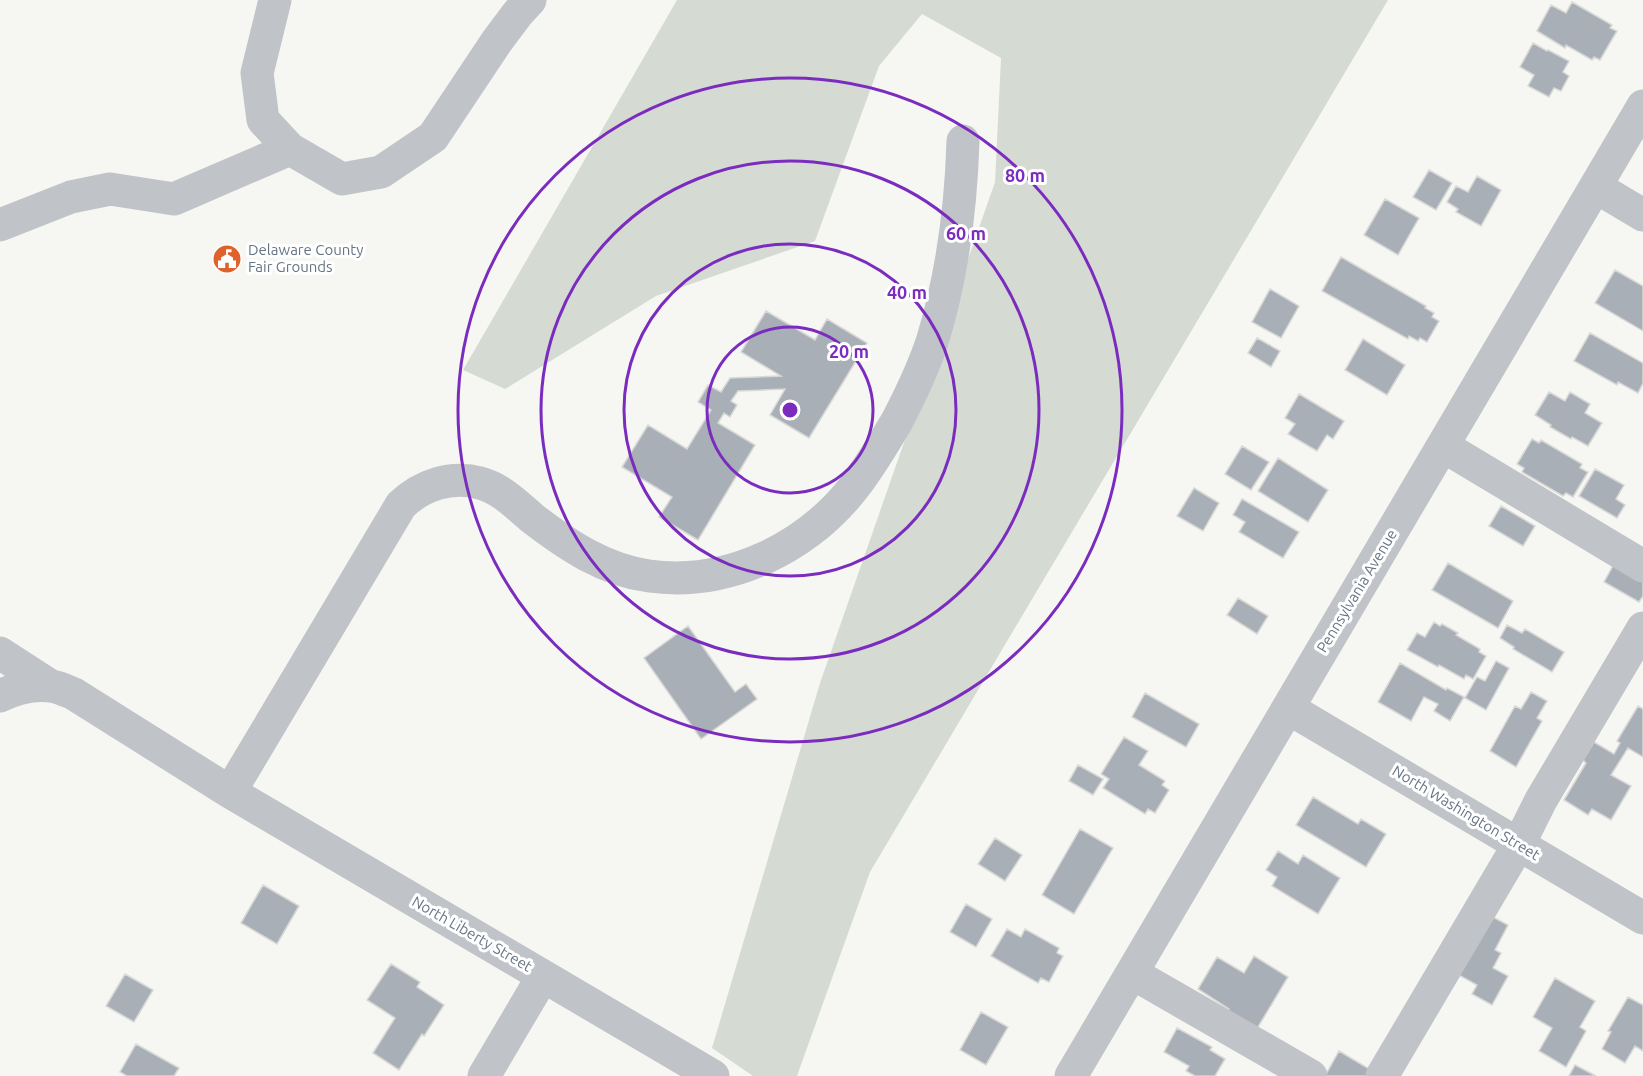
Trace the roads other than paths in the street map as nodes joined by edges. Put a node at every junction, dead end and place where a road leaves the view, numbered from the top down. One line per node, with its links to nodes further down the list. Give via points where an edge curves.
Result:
1 (275, 0): 5 (street, via 257,73 263,120)
2 (530, 0): 5 (street, via 433,137 381,172 342,179)
3 (1643, 106): 6 (street, Pennsylvania Avenue)
4 (963, 141): 16 (street, via 962,187 948,283 931,343 911,395 882,447 854,487 823,520 801,538 760,561 687,579 648,576 579,552 482,483 460,479 436,482 401,505)
5 (290, 149): 8 (street, via 174,199 110,189 71,198)
6 (1596, 187): 7 (street); 9 (street, Pennsylvania Avenue)
7 (1643, 215)
8 (0, 225)
9 (1443, 446): 10 (street); 15 (street, Pennsylvania Avenue)
10 (1643, 566)
11 (1643, 628): 17 (street)
12 (0, 653): 13 (street)
13 (51, 686): 14 (street, via 27,686); 16 (street, North Liberty Street, via 74,694)
14 (0, 696)
15 (1288, 708): 17 (street, North Washington Street); 19 (street, Pennsylvania Avenue)
16 (230, 792): 20 (street, North Liberty Street)
17 (1519, 844): 18 (street, North Washington Street); 25 (street)
18 (1643, 918)
19 (1132, 973): 23 (street, Pennsylvania Avenue); 24 (street)
20 (543, 976): 21 (street); 22 (street, North Liberty Street)
21 (484, 1076)
22 (713, 1076)
23 (1071, 1076)
24 (1311, 1076)
25 (1382, 1076)

